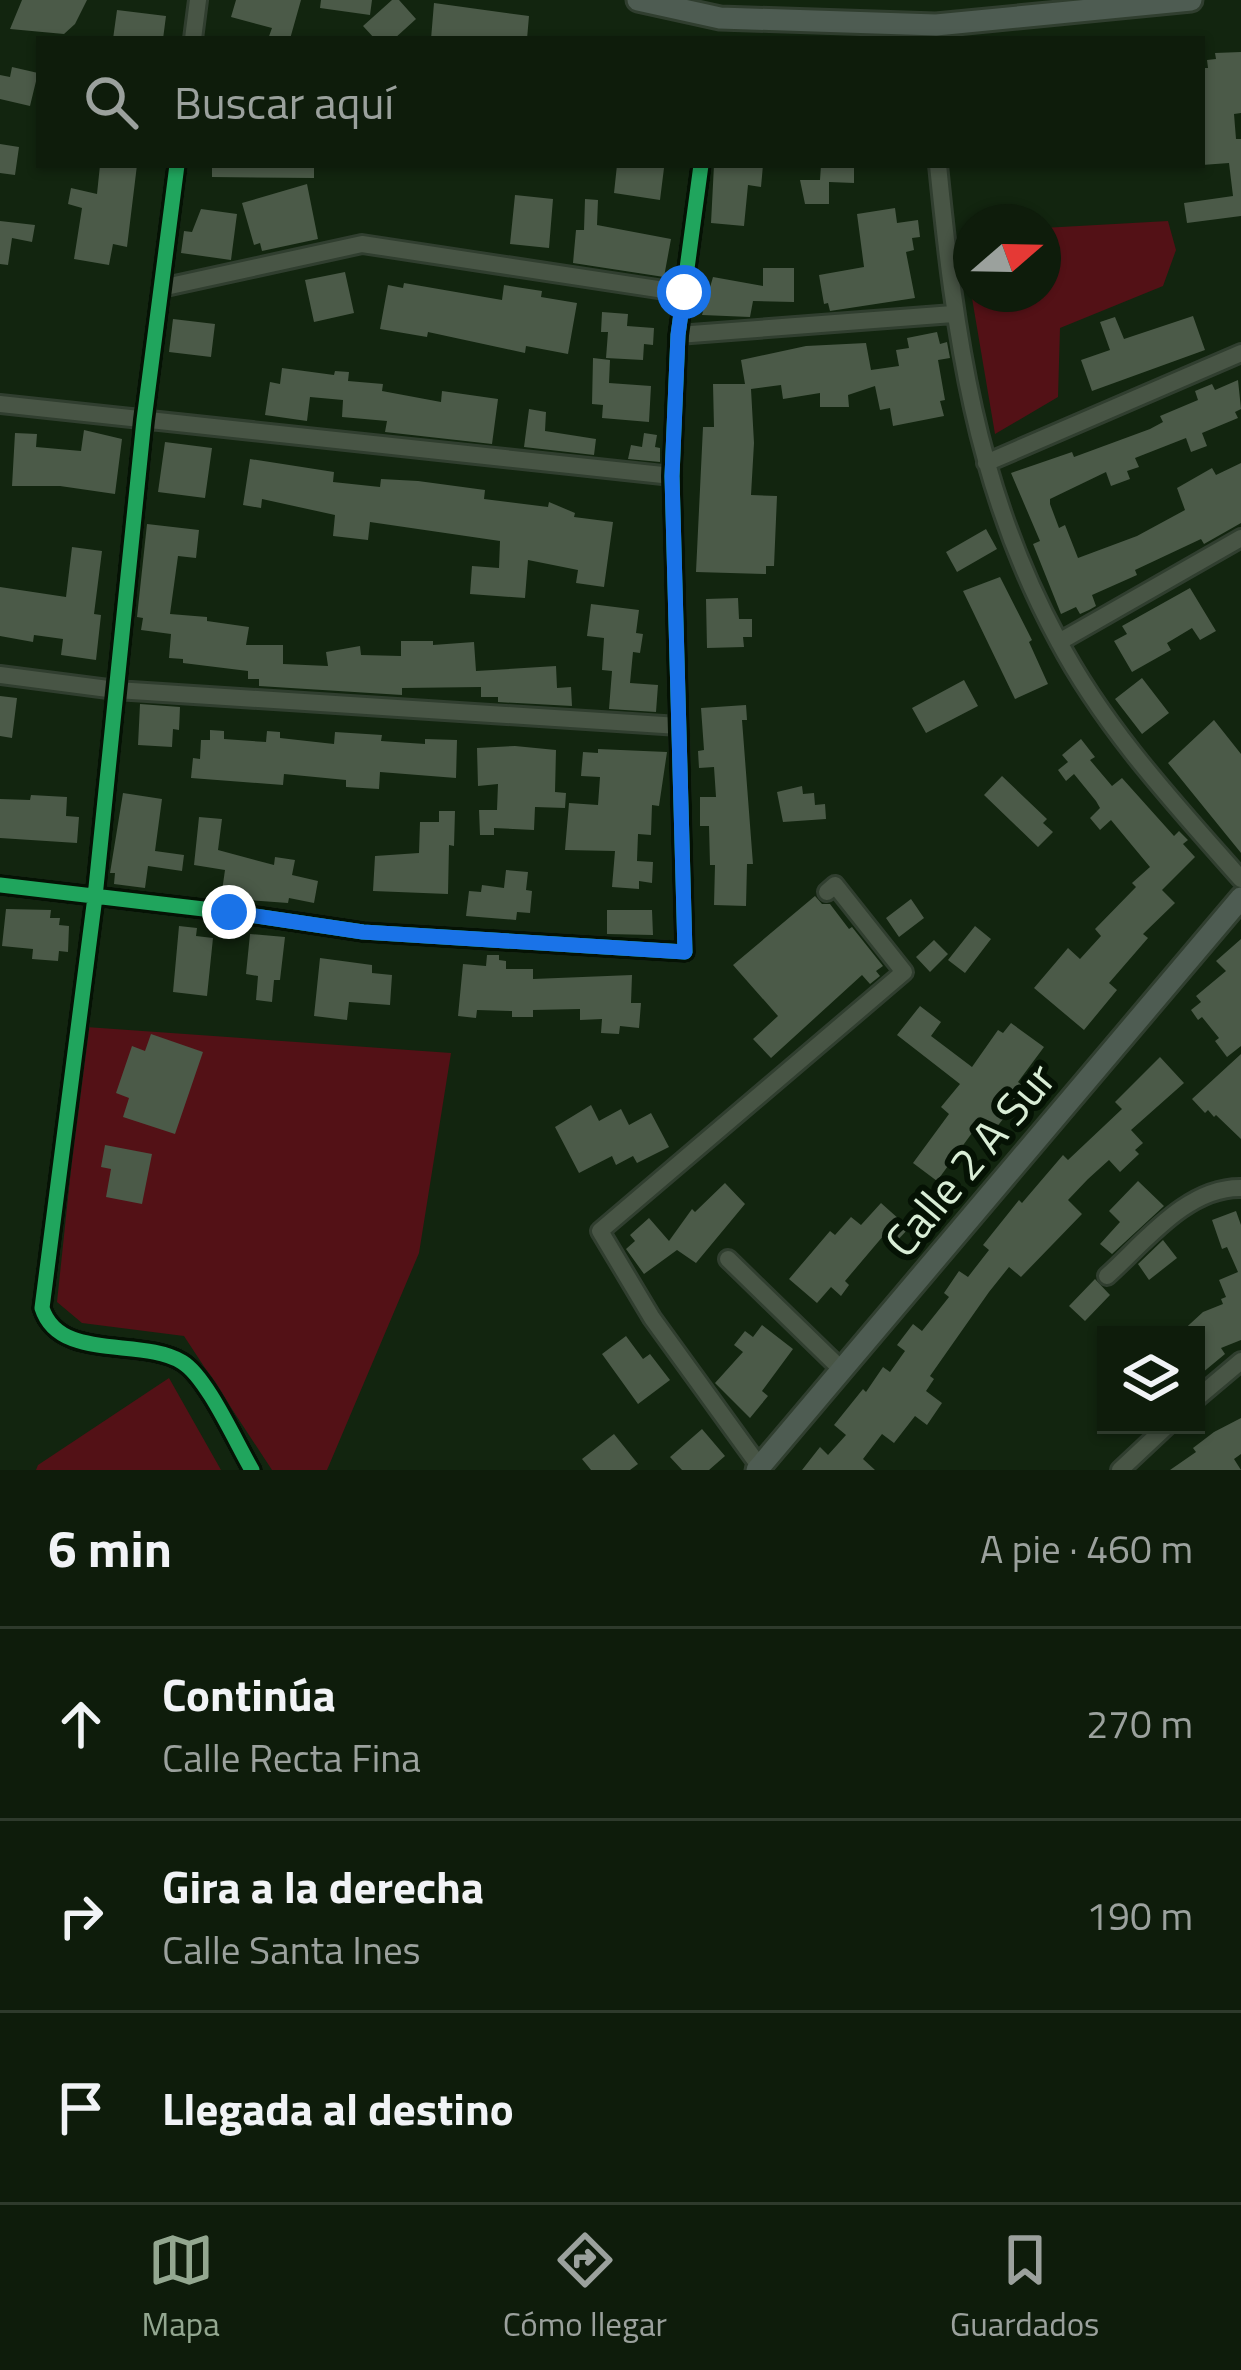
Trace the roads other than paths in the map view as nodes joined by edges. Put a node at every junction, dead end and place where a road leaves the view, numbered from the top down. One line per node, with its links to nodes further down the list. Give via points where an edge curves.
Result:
1 (198, 0): 7 (street)
2 (638, 0): 5 (main road)
3 (1191, 0): 4 (main road)
4 (1058, 8): 6 (main road)
5 (718, 28): 6 (main road)
6 (935, 32)
7 (193, 36)
8 (177, 168): 11 (street)
9 (700, 168): 12 (street)
10 (938, 168): 13 (street)
11 (161, 288): 12 (street, via 362,244); 17 (street)
12 (684, 292): 14 (street)
13 (953, 314): 14 (street); 18 (street)
14 (678, 335): 19 (street)
15 (1241, 353): 18 (street)
16 (0, 404): 17 (street)
17 (144, 420): 19 (street); 23 (street)
18 (986, 464): 21 (street)
19 (672, 476): 24 (street)
20 (1241, 538): 21 (street)
21 (1058, 642): 25 (street, via 1102,712)
22 (0, 675): 23 (street)
23 (116, 690): 24 (street); 28 (street)
24 (679, 726): 28 (street, via 685,952 363,932)
25 (1241, 879)
26 (0, 886): 28 (street)
27 (827, 892): 37 (street, via 835,885 904,972 600,1231)
28 (94, 897): 38 (street, via 42,1308 59,1335 158,1353 190,1368)
29 (1241, 898): 34 (main road, Calle 2 A Sur)
30 (1241, 1188): 32 (street, via 1218,1187 1182,1208)
31 (728, 1259): 34 (street)
32 (1108, 1276)
33 (1241, 1361): 35 (street)
34 (842, 1370): 37 (main road, Calle 2 A Sur)
35 (1205, 1392)
36 (1158, 1434): 39 (street)
37 (759, 1469)
38 (252, 1470)
39 (1120, 1470)

